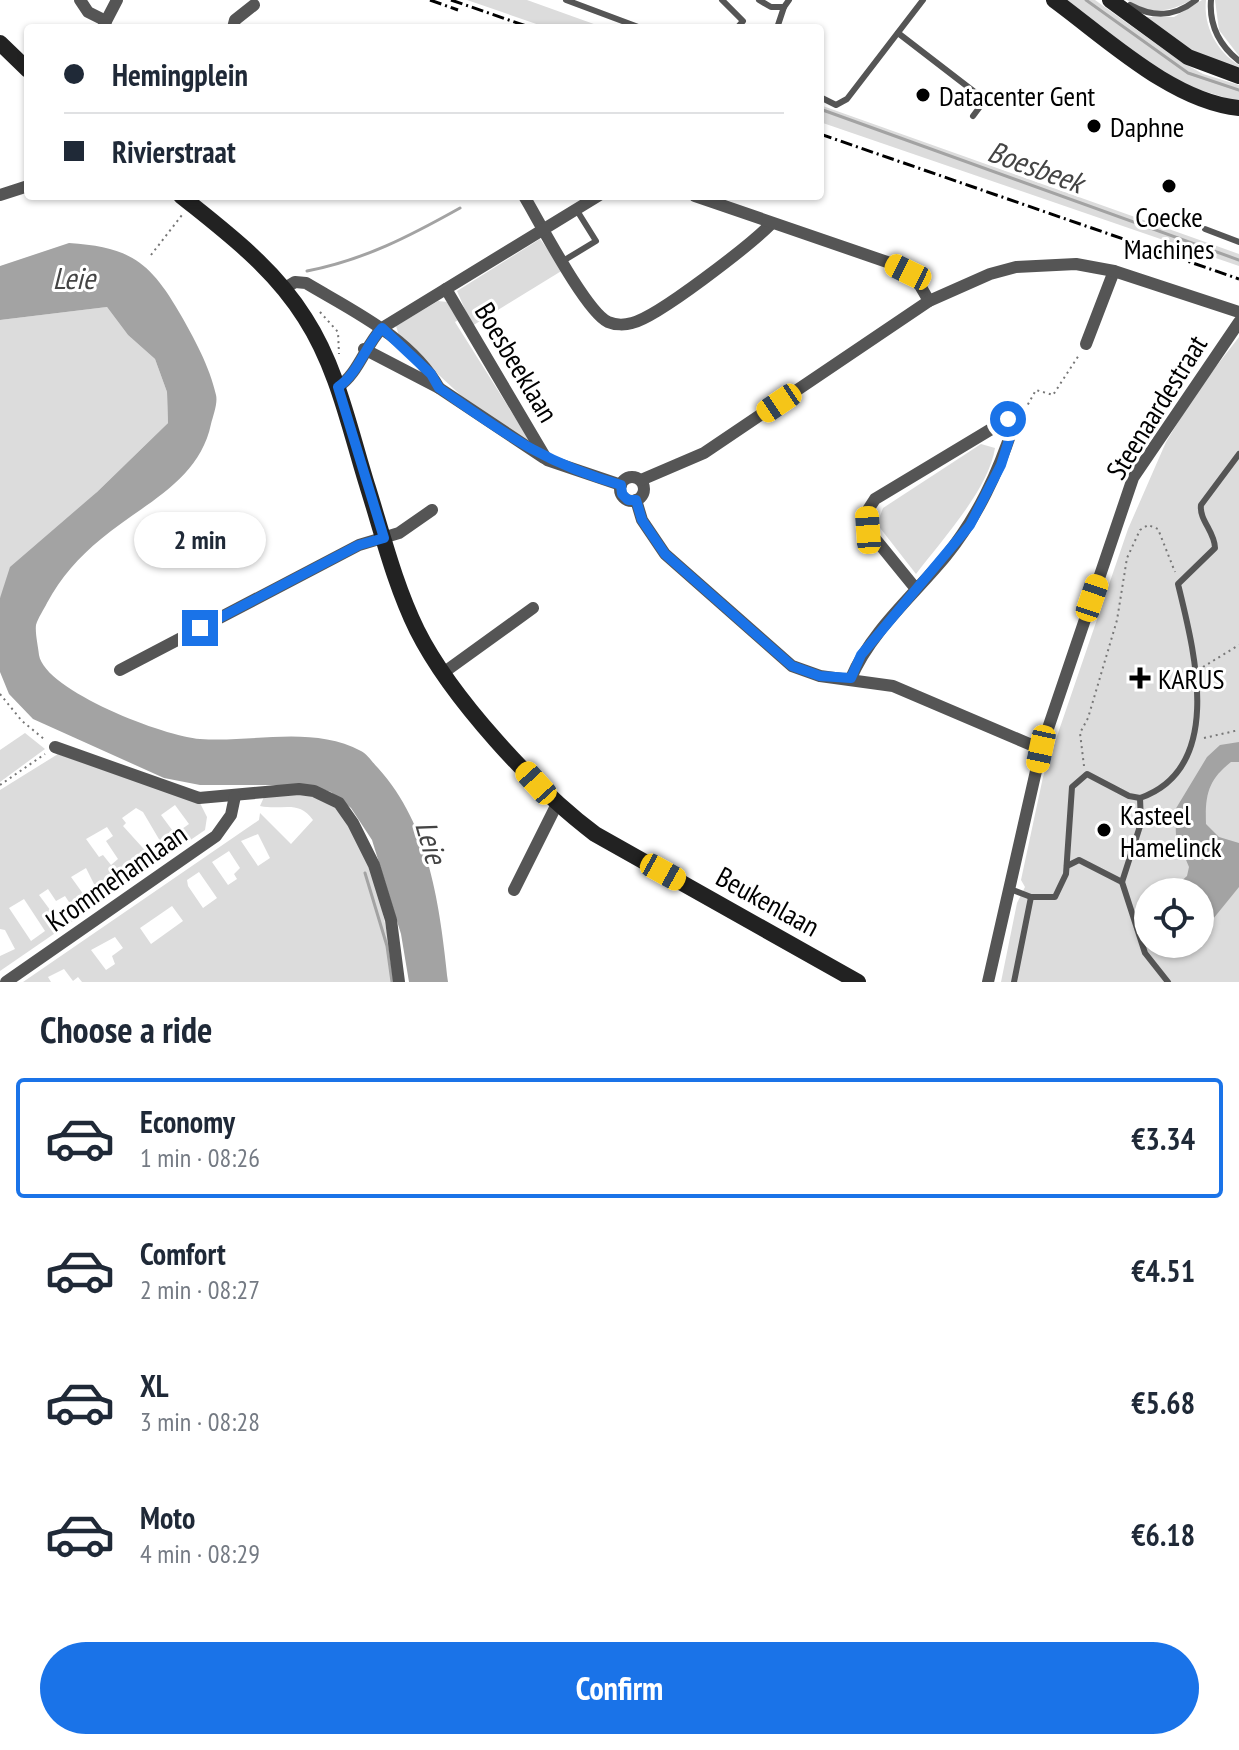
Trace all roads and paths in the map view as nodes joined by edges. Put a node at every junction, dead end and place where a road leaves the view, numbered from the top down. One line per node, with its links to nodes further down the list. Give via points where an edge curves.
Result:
1 (80, 0): 14 (street)
2 (117, 0): 14 (street)
3 (566, 0): 16 (lane)
4 (722, 0): 17 (lane)
5 (759, 0): 13 (lane)
6 (789, 0): 13 (lane)
7 (923, 0): 19 (lane)
8 (1054, 0): 25 (street, via 1170,83 1207,101)
9 (1196, 0): 11 (lane, via 1158,15)
10 (1211, 0): 21 (lane, via 1217,37)
11 (1113, 2): 23 (street, via 1188,57)
12 (254, 5): 15 (street)
13 (784, 7): 18 (lane)
14 (104, 24)
15 (234, 24)
16 (630, 24)
17 (740, 24)
18 (778, 24)
19 (898, 33): 24 (lane, via 844,102 836,105); 26 (lane, via 985,100)
20 (0, 43): 22 (street)
21 (1239, 61)
22 (24, 66)
23 (1239, 76)
24 (824, 99)
25 (1239, 108)
26 (973, 116)
27 (24, 187): 28 (street)
28 (0, 195)
29 (186, 200): 38 (path); 41 (street, Beukenlaan, via 263,263)
30 (526, 200): 35 (street)
31 (591, 200): 33 (street)
32 (706, 200): 34 (street)
33 (576, 209): 35 (street); 39 (lane, via 596,241)
34 (771, 224): 39 (street, via 632,324 607,322 598,314); 43 (street, via 908,272)
35 (544, 229): 39 (street); 42 (street)
36 (1205, 229): 37 (lane)
37 (1239, 241)
38 (151, 255)
39 (563, 261)
40 (1114, 271): 43 (street, via 1076,264 1016,267); 44 (street); 47 (street)
41 (285, 288): 46 (street, via 306,283); 49 (street, Beukenlaan)
42 (446, 289): 46 (street); 53 (street, Boesbeeklaan)
43 (929, 301): 54 (street, via 704,453)
44 (1239, 312)
45 (1239, 322): 71 (street, Steenaardestraat, via 1133,478)
46 (382, 328): 48 (street); 50 (street, Boesbeeklaan)
47 (1086, 344): 51 (path, via 1053,395 1036,390)
48 (364, 349): 49 (street, via 349,380); 50 (street, Boesbeeklaan)
49 (338, 387): 58 (street, Beukenlaan)
50 (439, 388): 53 (street, Boesbeeklaan)
51 (1014, 424): 60 (street, via 1001,465 970,525); 60 (street, via 1008,419 875,499 866,513 868,530)
52 (1239, 454): 59 (lane, via 1201,505 1215,548)
53 (547, 460): 55 (street, Boesbeeklaan)
54 (641, 480): 55 (street, via 630,477); 56 (street, via 643,494)
55 (621, 485): 56 (street, Boesbeeklaan, via 624,497)
56 (636, 500): 66 (street, via 642,520 665,554 792,666)
57 (432, 510): 58 (street)
58 (384, 538): 63 (street, via 359,545); 65 (street, Beukenlaan, via 407,609)
59 (1178, 584): 64 (lane); 72 (path, via 1168,547 1158,529 1148,525 1140,530 1127,558 1117,620 1080,733)
60 (916, 589): 66 (street, via 861,655)
61 (533, 608): 65 (street)
62 (1239, 645): 64 (path)
63 (120, 670)
64 (1195, 671): 69 (lane)
65 (443, 673): 76 (street, Beukenlaan)
66 (851, 678): 71 (street, via 893,686)
67 (0, 694): 70 (path, via 22,721)
68 (1239, 730): 69 (path)
69 (1195, 740): 75 (lane, via 1176,773 1157,792)
70 (55, 747): 73 (path); 74 (street, via 199,798)
71 (1041, 749): 79 (street, Steenaardestraat)
72 (1087, 774): 75 (lane); 77 (lane, via 1072,787)
73 (0, 785)
74 (235, 796): 82 (street, Krommehamlaan, via 231,815 216,836); 83 (street, via 299,789 339,803 374,865 391,920)
75 (1140, 798): 78 (lane, via 1141,823)
76 (557, 804): 80 (street); 84 (street, Beukenlaan, via 595,834)
77 (1067, 866): 78 (lane, via 1079,860); 81 (lane, via 1055,897)
78 (1122, 882): 87 (lane, via 1145,953)
79 (1010, 889): 81 (lane); 85 (street, Steenaardestraat)
80 (514, 890)
81 (1031, 897): 86 (lane)
82 (6, 982)
83 (399, 982)
84 (858, 982)
85 (988, 982)
86 (1014, 982)
87 (1168, 982)

